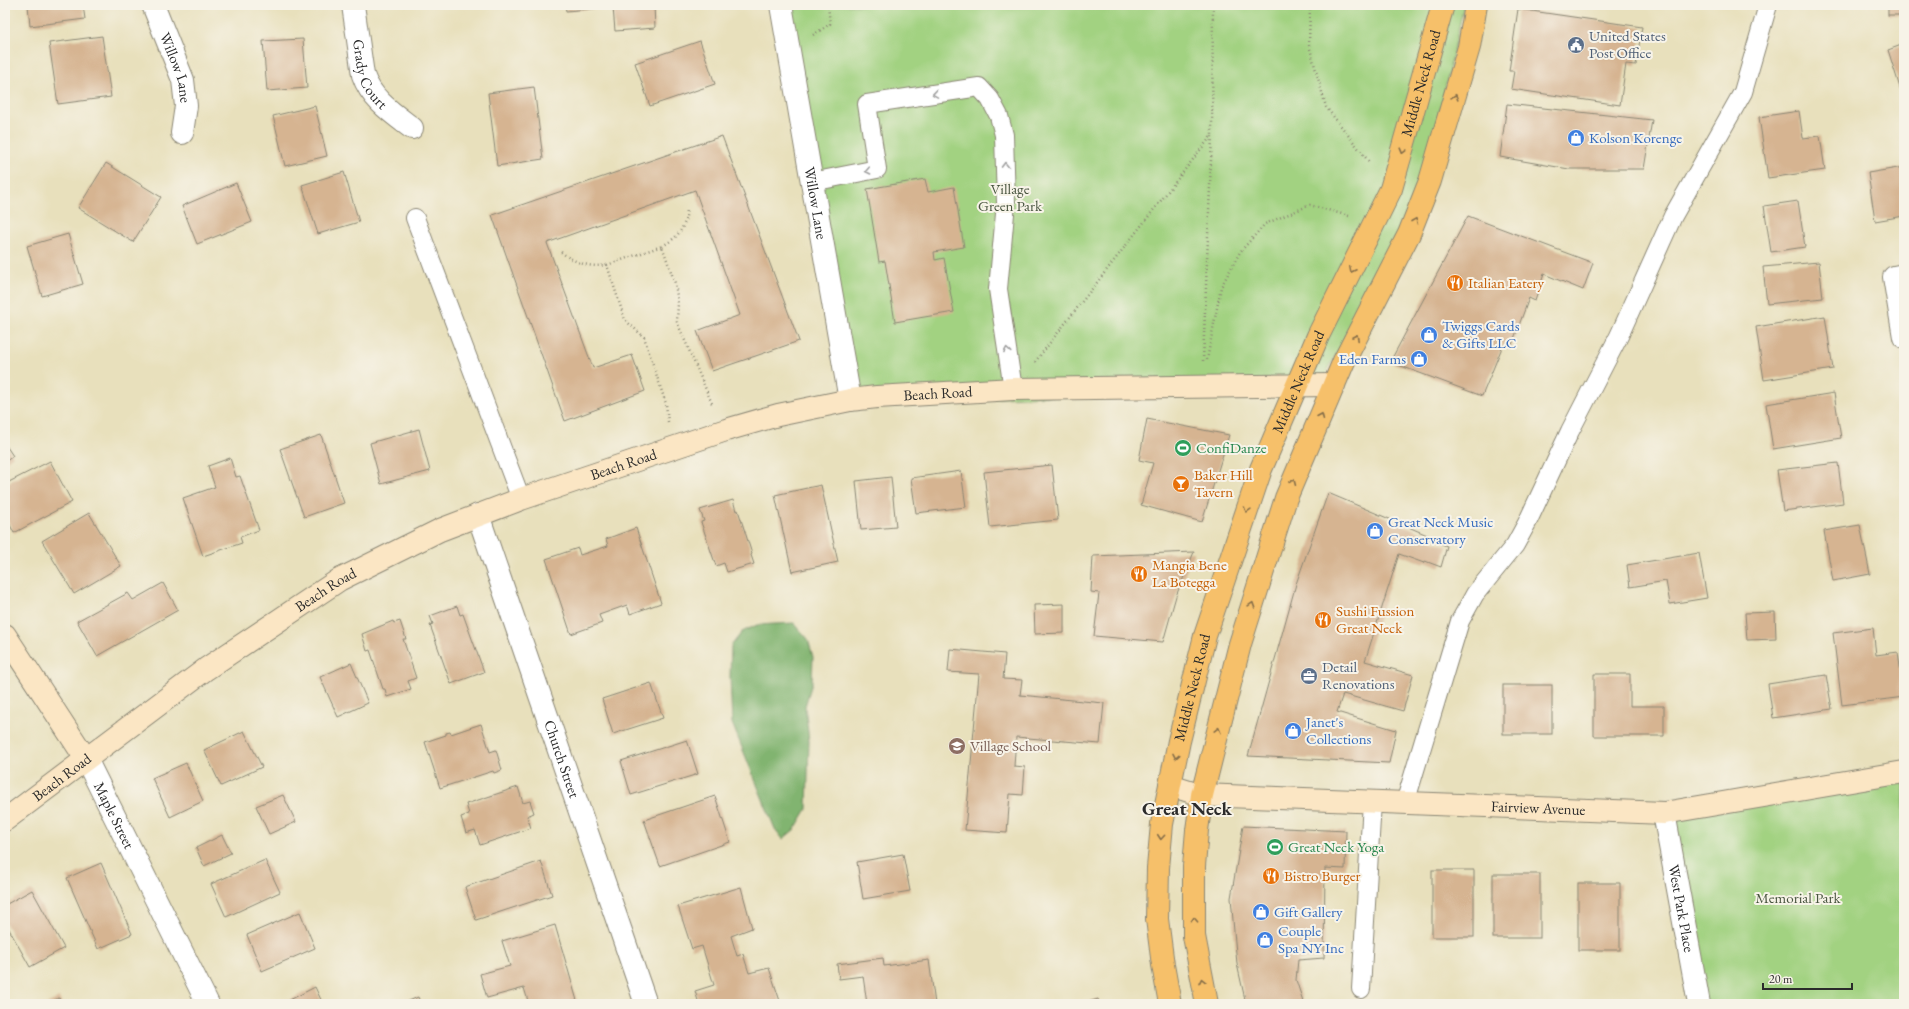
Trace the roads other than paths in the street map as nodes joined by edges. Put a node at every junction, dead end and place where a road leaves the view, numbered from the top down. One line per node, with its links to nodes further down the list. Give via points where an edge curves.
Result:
1 (153, 5): 8 (street, Willow Lane, via 183,80 186,106)
2 (353, 5): 7 (street, Grady Court, via 365,82 378,100)
3 (781, 5): 9 (street, Willow Lane)
4 (1443, 5): 13 (main road, Middle Neck Road, one-way to 13, via 1391,189 1318,336)
5 (1476, 5): 14 (main road, one-way to 5, via 1409,234 1430,182 1469,47)
6 (1768, 5): 25 (lane, via 1743,92 1673,216 1619,336 1570,431 1527,523 1515,545 1475,594 1460,621)
7 (412, 128)
8 (182, 133)
9 (812, 182): 15 (lane, one-way to 9, via 998,289 1006,203 1004,135 999,116 979,87 867,104 877,169); 16 (street, Willow Lane)
10 (415, 218): 17 (lane)
11 (1904, 275): 12 (street, via 1894,277)
12 (1904, 336)
13 (1297, 385): 14 (street, Beach Road); 15 (street, Beach Road); 22 (main road, Middle Neck Road, one-way to 22, via 1261,469 1205,636)
14 (1334, 385): 23 (main road, one-way to 14, via 1240,644 1286,498)
15 (1013, 389): 16 (street, Beach Road)
16 (850, 400): 17 (street, Beach Road, via 778,415 726,430)
17 (521, 498): 18 (street, Beach Road)
18 (478, 515): 20 (street, Beach Road, via 440,530 339,580 206,669); 30 (street, Church Street)
19 (5, 635): 20 (street, Maple Street)
20 (86, 759): 27 (street, Beach Road); 29 (street, Maple Street)
21 (1904, 772): 26 (street, Fairview Avenue)
22 (1170, 785): 23 (street, Fairview Avenue); 31 (main road, Middle Neck Road, one-way to 31, via 1162,824 1157,920 1162,966)
23 (1202, 795): 24 (street, Fairview Avenue); 32 (main road, one-way to 23, via 1193,914 1194,866)
24 (1372, 802): 25 (street, Fairview Avenue); 28 (lane)
25 (1405, 803): 26 (street, Fairview Avenue)
26 (1664, 813): 33 (street, West Park Place)
27 (5, 820)
28 (1361, 989)
29 (208, 1004)
30 (646, 1004)
31 (1170, 1004)
32 (1207, 1004)
33 (1699, 1004)

